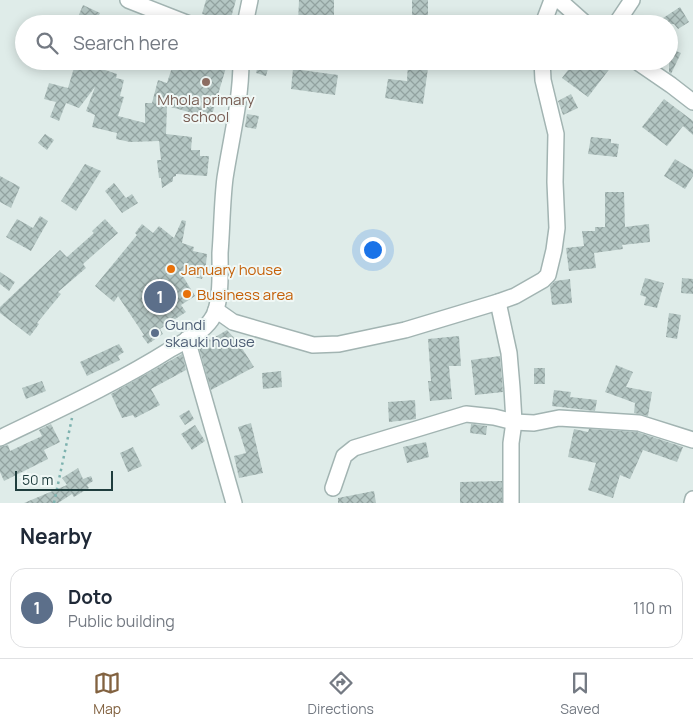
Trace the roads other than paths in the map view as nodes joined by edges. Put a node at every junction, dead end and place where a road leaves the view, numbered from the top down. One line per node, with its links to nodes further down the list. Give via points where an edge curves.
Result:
1 (128, 0): 6 (street)
2 (250, 0): 7 (street)
3 (552, 0): 8 (street)
4 (559, 0): 9 (street)
5 (632, 0): 10 (street)
6 (166, 15)
7 (247, 15)
8 (546, 15)
9 (576, 15)
10 (622, 15)
11 (241, 70): 16 (street, via 225,178)
12 (542, 70): 15 (street, via 556,134 557,228 554,250 546,277 527,290)
13 (649, 70): 14 (street)
14 (693, 102)
15 (498, 302): 16 (street, via 405,330 339,344 313,345 233,322); 18 (street, via 509,353)
16 (216, 310): 17 (street, via 208,324)
17 (187, 339): 19 (street, via 140,368); 23 (street)
18 (514, 422): 20 (street, via 534,424 559,418 578,418 639,423); 21 (street, via 466,414 361,444 344,456); 24 (street)
19 (0, 438)
20 (693, 440)
21 (332, 488)
22 (693, 498): 25 (street)
23 (234, 503)
24 (511, 503)
25 (692, 503)

